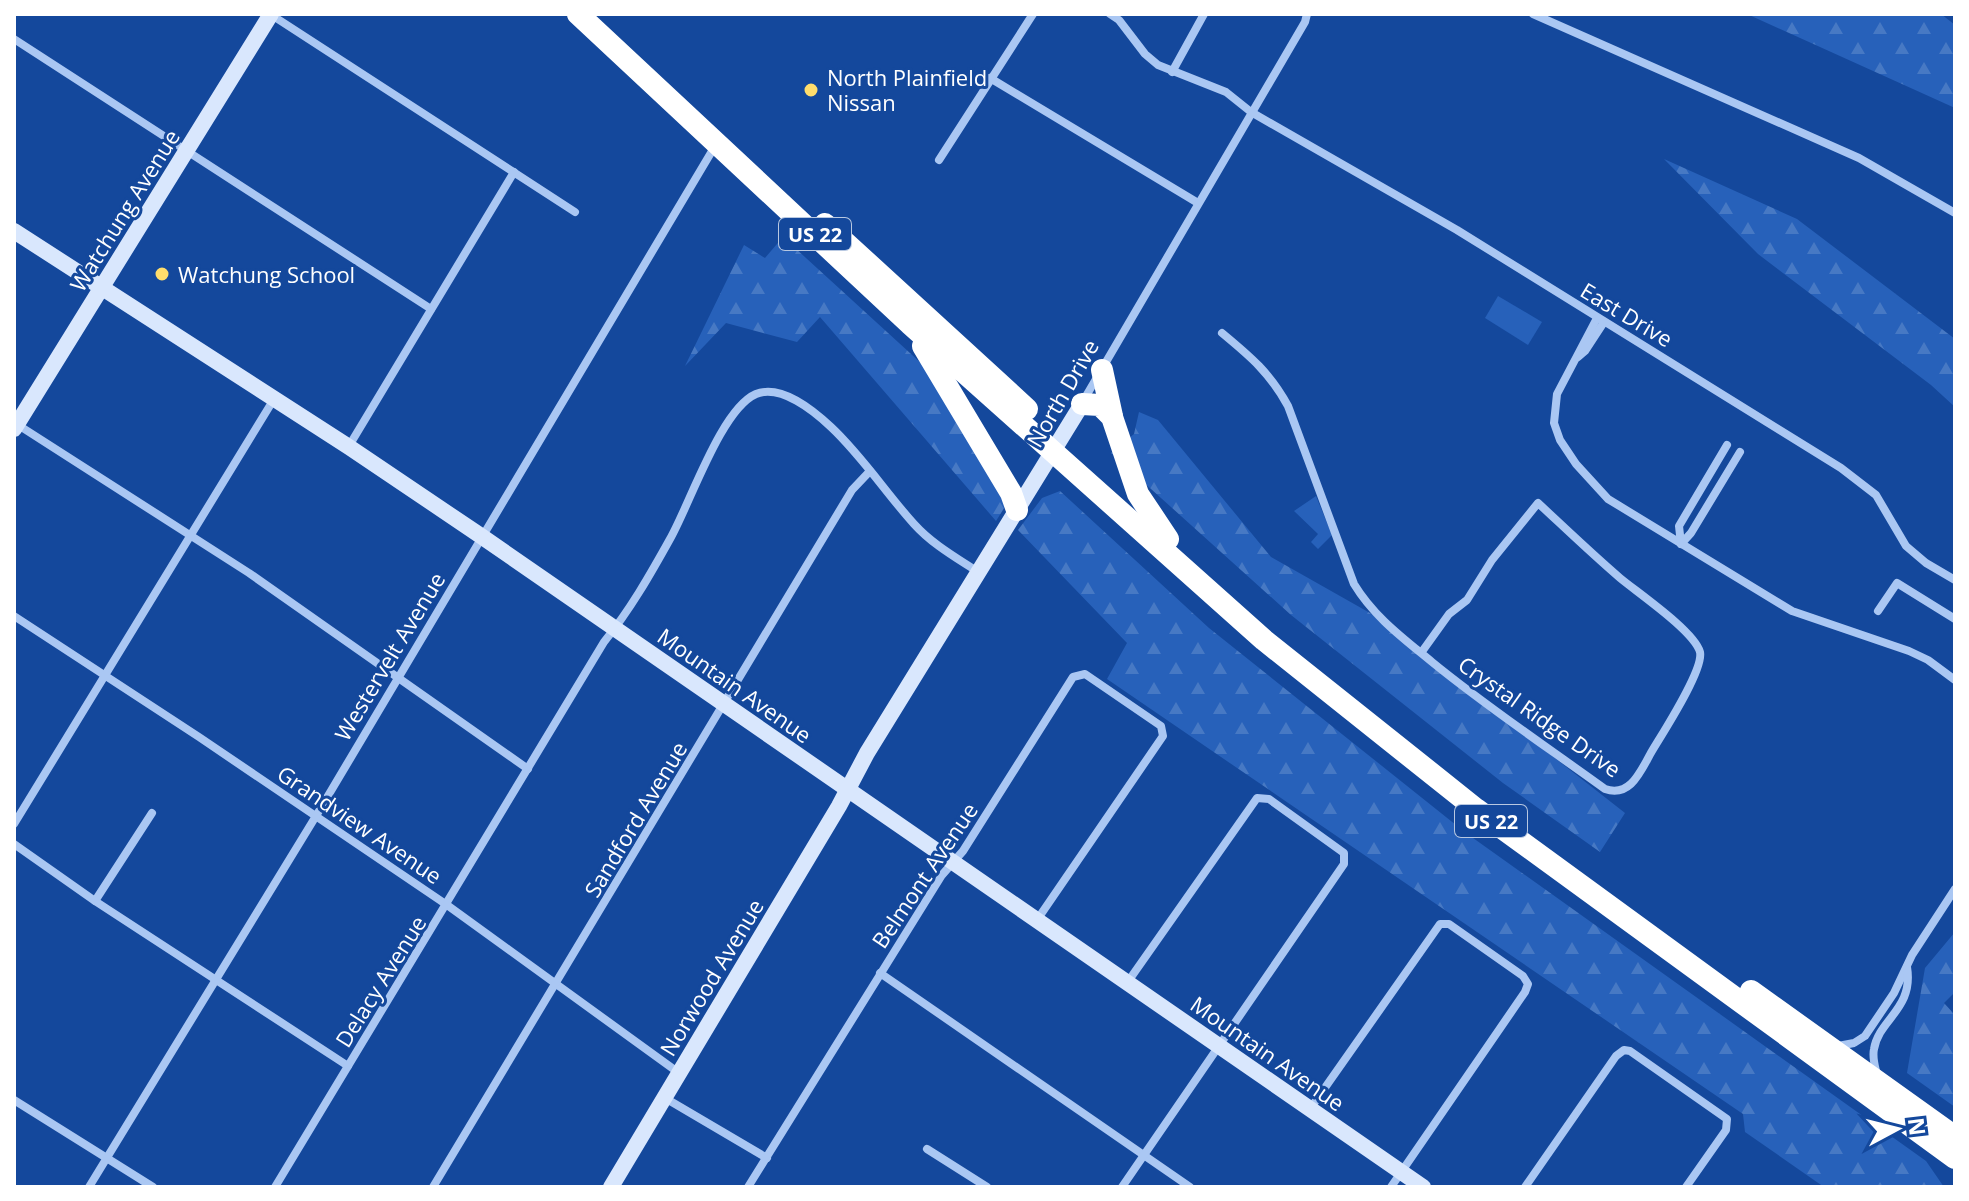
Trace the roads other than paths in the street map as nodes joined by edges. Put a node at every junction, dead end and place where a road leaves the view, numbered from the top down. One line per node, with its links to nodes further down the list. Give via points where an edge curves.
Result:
1 (270, 14): 15 (street, Watchung Avenue); 17 (street)
2 (578, 14): 14 (highway, US 22)
3 (598, 14): 34 (highway, US 22)
4 (1033, 14): 12 (street)
5 (1110, 14): 11 (street, East Drive, via 1145,54)
6 (1204, 14): 11 (street)
7 (1315, 14): 9 (street)
8 (1533, 14): 20 (street, via 1859,158)
9 (1306, 18): 13 (street, North Drive)
10 (14, 39): 15 (street)
11 (1172, 72): 13 (street, East Drive, via 1226,92)
12 (990, 78): 16 (street); 18 (street)
13 (1251, 112): 18 (street, North Drive); 24 (street, East Drive, via 1457,230)
14 (717, 142): 25 (highway, US 22); 39 (street, Westervelt Avenue)
15 (187, 151): 22 (street, Watchung Avenue); 23 (street)
16 (939, 160)
17 (514, 172): 19 (street); 23 (street)
18 (1198, 203): 27 (street, North Drive)
19 (575, 212)
20 (1955, 213)
21 (14, 231): 22 (street, Mountain Avenue)
22 (102, 287): 28 (street, Mountain Avenue); 31 (street, Watchung Avenue)
23 (431, 309): 33 (street)
24 (1600, 320): 41 (street, via 1557,394 1554,411 1560,440 1608,499); 43 (street, East Drive, via 1866,485 1906,546)
25 (910, 324): 34 (highway, US 22); 37 (highway)
26 (1222, 333): 48 (street, Crystal Ridge Drive, via 1277,386 1363,599)
27 (1102, 370): 29 (street, North Drive); 30 (highway)
28 (274, 399): 33 (street, Mountain Avenue); 38 (street)
29 (1082, 404): 30 (highway, via 1100,405); 34 (street, North Drive)
30 (1112, 417): 40 (highway, via 1133,484)
31 (15, 425): 38 (street)
32 (1727, 445): 41 (street, via 1679,526)
33 (349, 447): 39 (street, Mountain Avenue)
34 (1056, 447): 37 (street, North Drive); 40 (highway, US 22); 77 (highway, US 22, via 1264,640 1476,809)
35 (1740, 452): 41 (street)
36 (870, 471): 42 (street, via 929,538); 47 (street, Delacy Avenue, via 832,428 801,404 767,392 752,396 738,406 721,433 671,537); 52 (street, Sandford Avenue, via 852,490)
37 (1017, 510): 42 (street, North Drive)
38 (191, 535): 49 (street); 50 (street)
39 (481, 536): 47 (street, Mountain Avenue); 50 (street, Westervelt Avenue)
40 (1168, 539): 70 (highway, US 22, via 1299,654 1472,791)
41 (1681, 544): 51 (street, via 1792,611 1909,651)
42 (978, 572): 54 (street, North Drive)
43 (1955, 580)
44 (1878, 611): 46 (street, via 1897,583)
45 (14, 616): 49 (street, Grandview Avenue)
46 (1955, 619)
47 (615, 629): 52 (street, Mountain Avenue); 53 (street, Delacy Avenue)
48 (1421, 653): 48 (street, Crystal Ridge Drive, via 1614,791 1636,779 1684,696 1700,650 1682,628 1538,503)
49 (103, 675): 56 (street, Grandview Avenue); 57 (street)
50 (398, 676): 53 (street); 56 (street, Westervelt Avenue)
51 (1955, 680)
52 (724, 705): 54 (street, Mountain Avenue); 68 (street, Sandford Avenue)
53 (528, 769): 62 (street, Delacy Avenue)
54 (847, 789): 59 (street, Mountain Avenue); 72 (street, Norwood Avenue)
55 (152, 813): 61 (street)
56 (316, 816): 62 (street, Grandview Avenue); 66 (street, Westervelt Avenue)
57 (14, 824)
58 (14, 844): 61 (street)
59 (953, 862): 63 (street, Mountain Avenue); 63 (street, Belmont Avenue, via 1073,677 1091,676 1163,730 1163,736); 65 (street, Belmont Avenue)
60 (1955, 889): 64 (street)
61 (95, 901): 66 (street)
62 (447, 905): 68 (street, Grandview Avenue); 71 (street, Delacy Avenue)
63 (1037, 920): 67 (street, Mountain Avenue)
64 (1907, 966): 70 (street, via 1865,1036); 73 (street, via 1905,996 1873,1050)
65 (880, 973): 80 (street); 82 (street, Belmont Avenue)
66 (215, 979): 71 (street); 81 (street, Westervelt Avenue)
67 (1127, 983): 69 (street, Mountain Avenue); 69 (street, via 1257,798 1269,799 1339,848 1345,859)
68 (556, 984): 72 (street, Grandview Avenue); 89 (street, Sandford Avenue)
69 (1219, 1046): 76 (street, Mountain Avenue); 80 (street)
70 (1830, 1047): 73 (highway, US 22)
71 (348, 1066): 88 (street, Delacy Avenue)
72 (679, 1073): 74 (street, Norwood Avenue)
73 (1878, 1082): 78 (highway, US 22)
74 (664, 1097): 82 (street); 90 (street, Norwood Avenue)
75 (14, 1100): 81 (street)
76 (1310, 1109): 84 (street, Mountain Avenue); 84 (street, via 1440,924 1449,924 1528,984)
77 (1923, 1135): 83 (highway, US 22); 85 (highway)
78 (1955, 1137)
79 (927, 1149): 92 (street)
80 (1144, 1155): 93 (street); 94 (street)
81 (106, 1158): 86 (street, Westervelt Avenue); 87 (street)
82 (767, 1158): 91 (street, Belmont Avenue)
83 (1955, 1158)
84 (1402, 1172): 95 (street); 96 (street, Mountain Avenue)
85 (1955, 1176)
86 (89, 1187)
87 (153, 1187)
88 (275, 1187)
89 (433, 1187)
90 (611, 1187)
91 (748, 1187)
92 (987, 1187)
93 (1122, 1187)
94 (1190, 1187)
95 (1391, 1187)
96 (1423, 1187)
97 (1525, 1187): 98 (street, via 1624,1050 1727,1119 1726,1130)
98 (1686, 1187)

